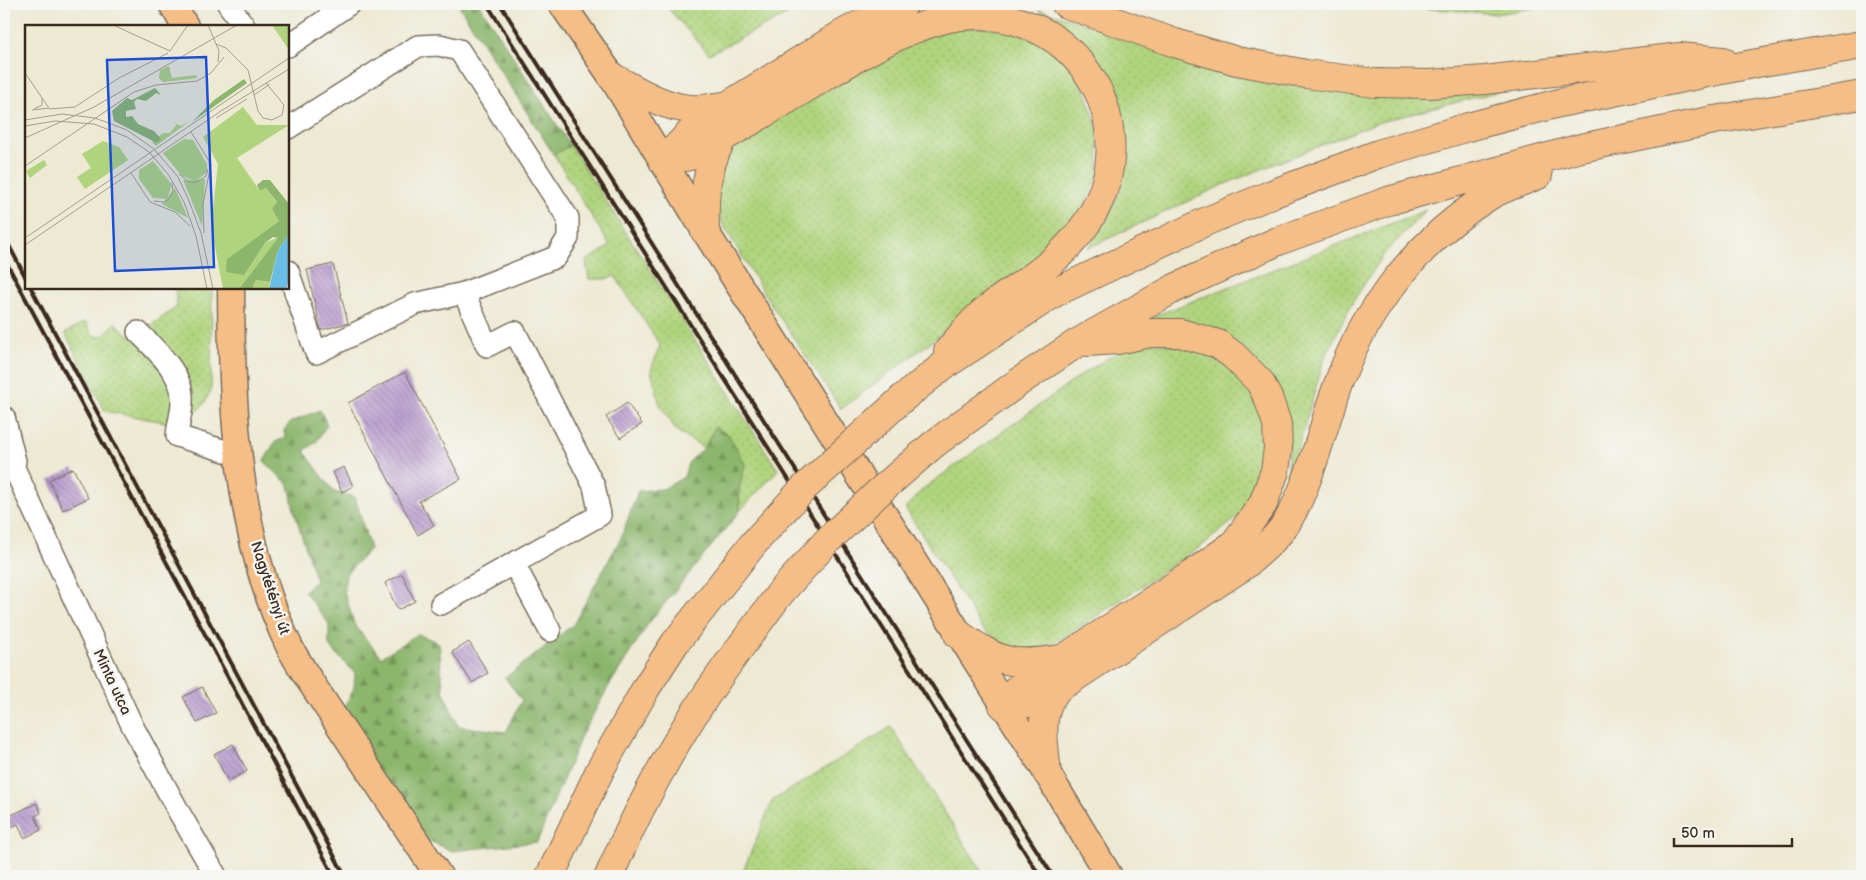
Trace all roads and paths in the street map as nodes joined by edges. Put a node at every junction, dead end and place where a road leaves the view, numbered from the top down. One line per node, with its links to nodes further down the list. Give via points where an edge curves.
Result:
1 (172, 4): 8 (main road)
2 (228, 4): 9 (street)
3 (349, 4): 10 (street)
4 (562, 4): 13 (main road)
5 (574, 4): 13 (main road)
6 (904, 4): 15 (highway, via 844,33)
7 (1066, 4): 12 (highway, via 1175,43 1237,61 1375,82 1429,84 1485,80 1680,57)
8 (184, 25)
9 (243, 25)
10 (289, 45)
11 (1862, 45): 12 (highway)
12 (1752, 64): 26 (highway, via 1559,103 1468,127 1378,154 1272,194 1056,292 943,366)
13 (606, 69): 15 (highway, via 650,97 672,106 692,109); 19 (main road)
14 (1862, 95): 18 (highway, via 1724,118)
15 (727, 106): 19 (highway, via 694,130)
16 (289, 127): 23 (street, via 418,46 439,44 459,50 568,218 568,238 556,257)
17 (722, 139): 19 (highway, via 690,156); 20 (highway, via 708,170 704,196); 26 (highway, via 882,42 918,26 952,17 1010,19 1033,26 1058,40 1082,64 1097,86 1109,120 1108,169 1098,204 1084,230 1062,252 985,311)
18 (1581, 148): 25 (highway, via 1388,201 1278,242 1175,288); 36 (highway, via 1542,174 1490,196 1439,232 1399,276 1364,326 1350,353 1301,492 1286,522 1269,544 1245,566)
19 (663, 161): 20 (main road)
20 (705, 231): 34 (main road)
21 (289, 274): 23 (street, via 316,353 415,304)
22 (231, 289): 29 (main road, Nagytétényi út)
23 (464, 293): 31 (street, via 487,346 514,332 594,486 600,515)
24 (138, 332): 29 (street, via 162,356 178,380 182,394 177,436)
25 (1077, 343): 35 (highway, via 1150,333 1180,333 1218,344 1260,382 1277,424 1278,448 1275,471 1263,504 1234,544 1191,576); 40 (highway, bridge, via 934,444 828,540 781,592 684,730 646,798)
26 (903, 398): 39 (highway, bridge, via 804,488 754,543 675,643 601,768)
27 (4, 417): 30 (street, Minta utca)
28 (4, 446): 30 (street, Minta utca)
29 (238, 455): 42 (main road, Nagytétényi út, via 246,509 261,572 291,650)
30 (20, 481): 41 (street, Minta utca, via 132,725)
31 (514, 564): 32 (street); 33 (street)
32 (441, 604)
33 (550, 631)
34 (958, 634): 35 (highway, via 985,652 1011,662 1035,663); 37 (main road)
35 (1064, 658): 37 (highway, via 1018,688)
36 (1057, 689): 37 (highway, via 1027,703); 38 (highway, via 1047,705 1044,725)
37 (1003, 705): 38 (main road)
38 (1047, 773): 43 (main road)
39 (552, 872)
40 (610, 874)
41 (216, 876)
42 (439, 876)
43 (1109, 876)

